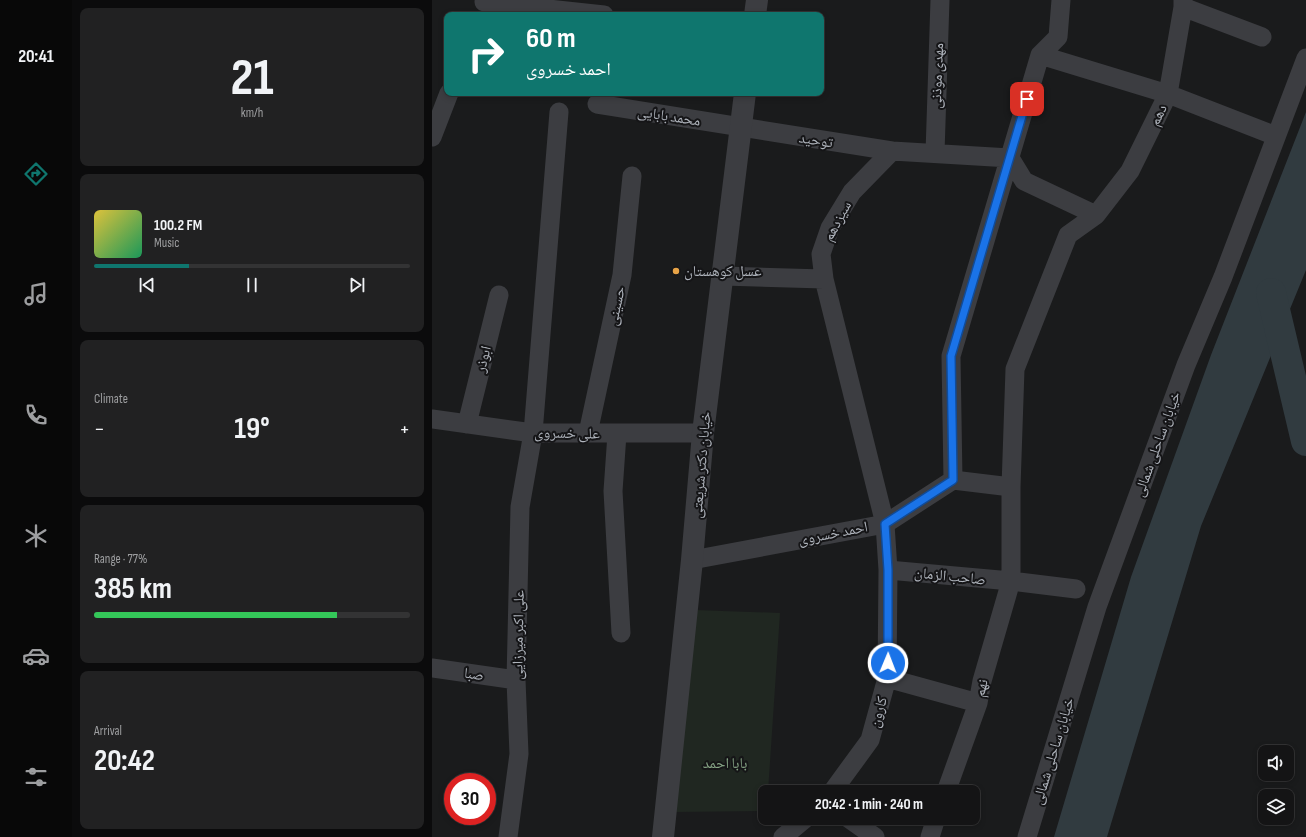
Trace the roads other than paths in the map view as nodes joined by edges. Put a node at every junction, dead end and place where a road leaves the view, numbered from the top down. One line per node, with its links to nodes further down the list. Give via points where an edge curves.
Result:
1 (757, 0): 7 (street)
2 (940, 0): 21 (street, مهدی موذنی)
3 (1061, 0): 9 (street, via 1058,36)
4 (1183, 4): 8 (street); 11 (street, دهم)
5 (483, 6): 6 (street)
6 (564, 12)
7 (755, 12)
8 (1262, 37)
9 (1040, 55): 11 (street); 22 (street)
10 (1306, 58): 18 (street, خیابان ساحلی شمالی)
11 (1168, 94): 18 (street); 24 (street, دهم, via 1130,171)
12 (447, 96): 16 (street)
13 (745, 96): 17 (street, خیابان دکتر شریعتی)
14 (597, 104): 17 (street, محمد بابایی)
15 (559, 112): 30 (street, علی اکبر میرزایی)
16 (436, 118): 19 (street)
17 (741, 128): 20 (street, توحید); 25 (street, خیابان دکتر شریعتی)
18 (1276, 136): 56 (street, خیابان ساحلی شمالی, via 1223,277 1186,365 1097,607)
19 (432, 137)
20 (892, 151): 21 (street); 26 (street, سیزدهم, via 852,192 830,228 821,254)
21 (935, 153): 22 (street)
22 (1010, 158): 24 (street, via 1024,181); 34 (street, via 951,356)
23 (632, 176): 31 (street, حسینی, via 622,275)
24 (1096, 215): 35 (street, دهم, via 1068,235 1015,369)
25 (723, 276): 26 (street); 33 (street, خیابان دکتر شریعتی)
26 (824, 279): 36 (street, سیزدهم)
27 (499, 294): 29 (street, ابوذر)
28 (433, 424): 29 (street, علی خسروی)
29 (467, 424): 30 (street, علی خسروی)
30 (533, 433): 31 (street, علی خسروی); 44 (street, علی اکبر میرزایی, via 520,508)
31 (588, 433): 32 (street, علی خسروی)
32 (617, 434): 33 (street, علی خسروی); 41 (street, via 613,491)
33 (703, 434): 37 (street, خیابان دکتر شریعتی)
34 (953, 480): 35 (street); 36 (street, احمد خسروی)
35 (1010, 487): 39 (street, نهم)
36 (885, 524): 37 (street, احمد خسروی); 38 (street, کارون)
37 (692, 560): 53 (street, خیابان دکتر شریعتی)
38 (888, 570): 39 (street, صاحب الزمان); 43 (street, کارون)
39 (1011, 582): 40 (street, صاحب الزمان); 45 (street, نهم)
40 (1076, 590)
41 (620, 633)
42 (432, 668): 44 (street, صبا)
43 (887, 678): 45 (street); 46 (street, کارون, via 870,740)
44 (516, 680): 52 (street, علی اکبر میرزایی, via 519,754)
45 (978, 703): 47 (street, نهم)
46 (837, 785)
47 (949, 785)
48 (799, 825): 51 (street)
49 (858, 825): 54 (street)
50 (934, 825): 55 (street)
51 (789, 835)
52 (508, 837)
53 (663, 837)
54 (874, 837)
55 (930, 837)
56 (1027, 837)

